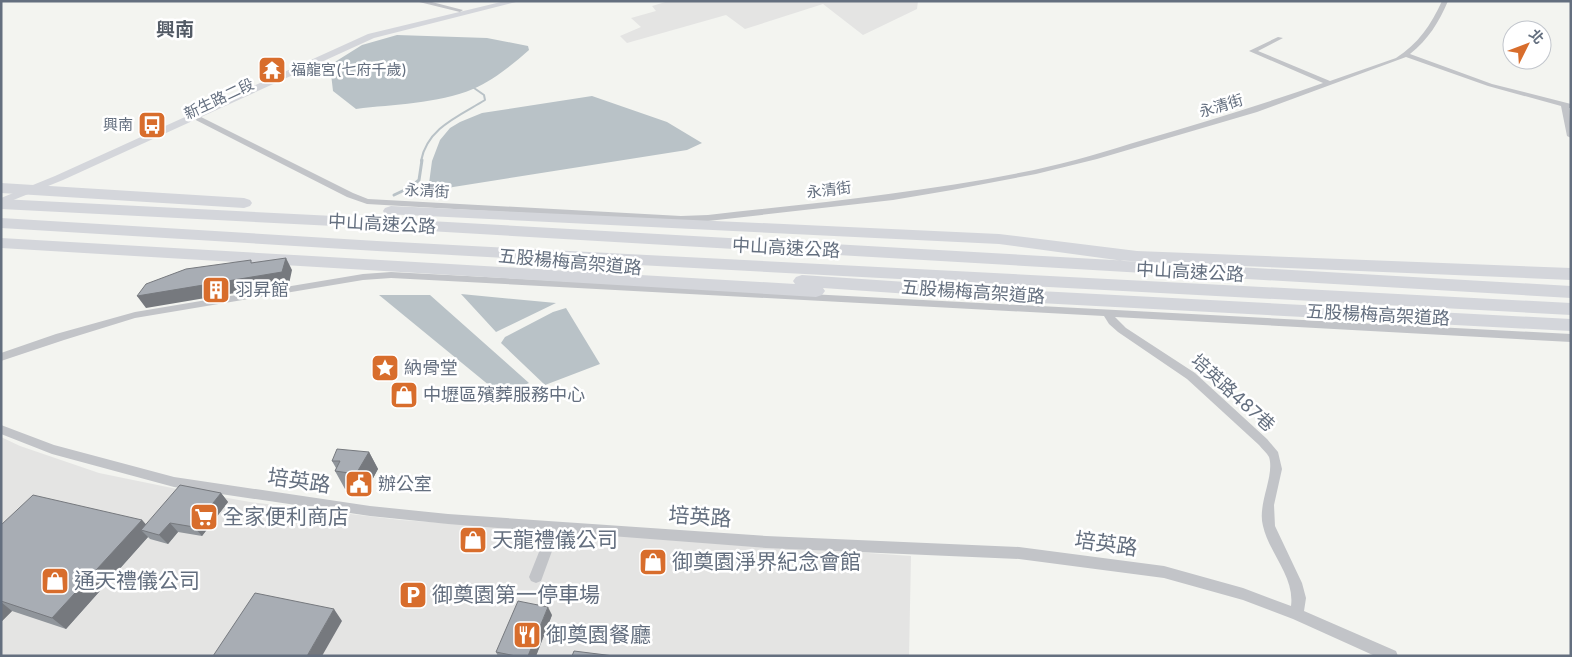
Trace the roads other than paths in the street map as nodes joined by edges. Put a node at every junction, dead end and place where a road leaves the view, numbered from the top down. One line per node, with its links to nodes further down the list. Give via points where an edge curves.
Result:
1 (418, 1): 5 (street)
2 (499, 1): 5 (main road, 新生路二段)
3 (516, 1): 10 (main road, 新生路二段, via 372,36)
4 (1445, 1): 7 (street, 永清街, via 1432,27)
5 (460, 10): 10 (main road, 新生路二段, via 361,35)
6 (1280, 38): 8 (street, via 1252,51)
7 (1406, 55): 8 (street, 永清街); 9 (street, via 1498,87)
8 (1329, 83): 10 (street, 永清街, via 1185,131 1036,172 903,195 681,219 367,201)
9 (1568, 106): 11 (street)
10 (191, 115): 12 (main road, 新生路二段); 13 (main road, 新生路二段)
11 (1571, 136)
12 (59, 178): 15 (main road)
13 (36, 187): 14 (highway); 15 (main road, 新生路二段); 20 (highway, via 333,208 999,239)
14 (1, 188)
15 (4, 201): 17 (highway, 中山高速公路)
16 (1, 223): 19 (highway, 中山高速公路)
17 (453, 228): 20 (highway, 五股楊梅高架道路); 22 (highway, 中山高速公路)
18 (1, 243): 23 (highway, via 846,293)
19 (377, 246): 23 (highway, 五股楊梅高架道路, via 732,276); 24 (highway, 中山高速公路)
20 (1135, 256): 21 (highway, 五股楊梅高架道路)
21 (1571, 274)
22 (1571, 292)
23 (1040, 297): 26 (highway, 五股楊梅高架道路)
24 (1571, 309)
25 (1107, 313): 27 (street); 28 (street, via 409,275 363,277 135,315); 32 (street, 培英路487巷, via 1122,330 1191,376 1274,455 1276,469 1268,505 1269,526 1295,582 1299,598)
26 (1571, 325)
27 (1571, 338)
28 (1, 357)
29 (1, 429): 30 (street, 培英路, via 52,449 174,482 370,511)
30 (555, 527): 31 (street); 32 (street, 培英路, via 766,542 1019,552 1164,572 1243,594)
31 (536, 578)
32 (1297, 614): 33 (street, 培英路)
33 (1391, 656)

